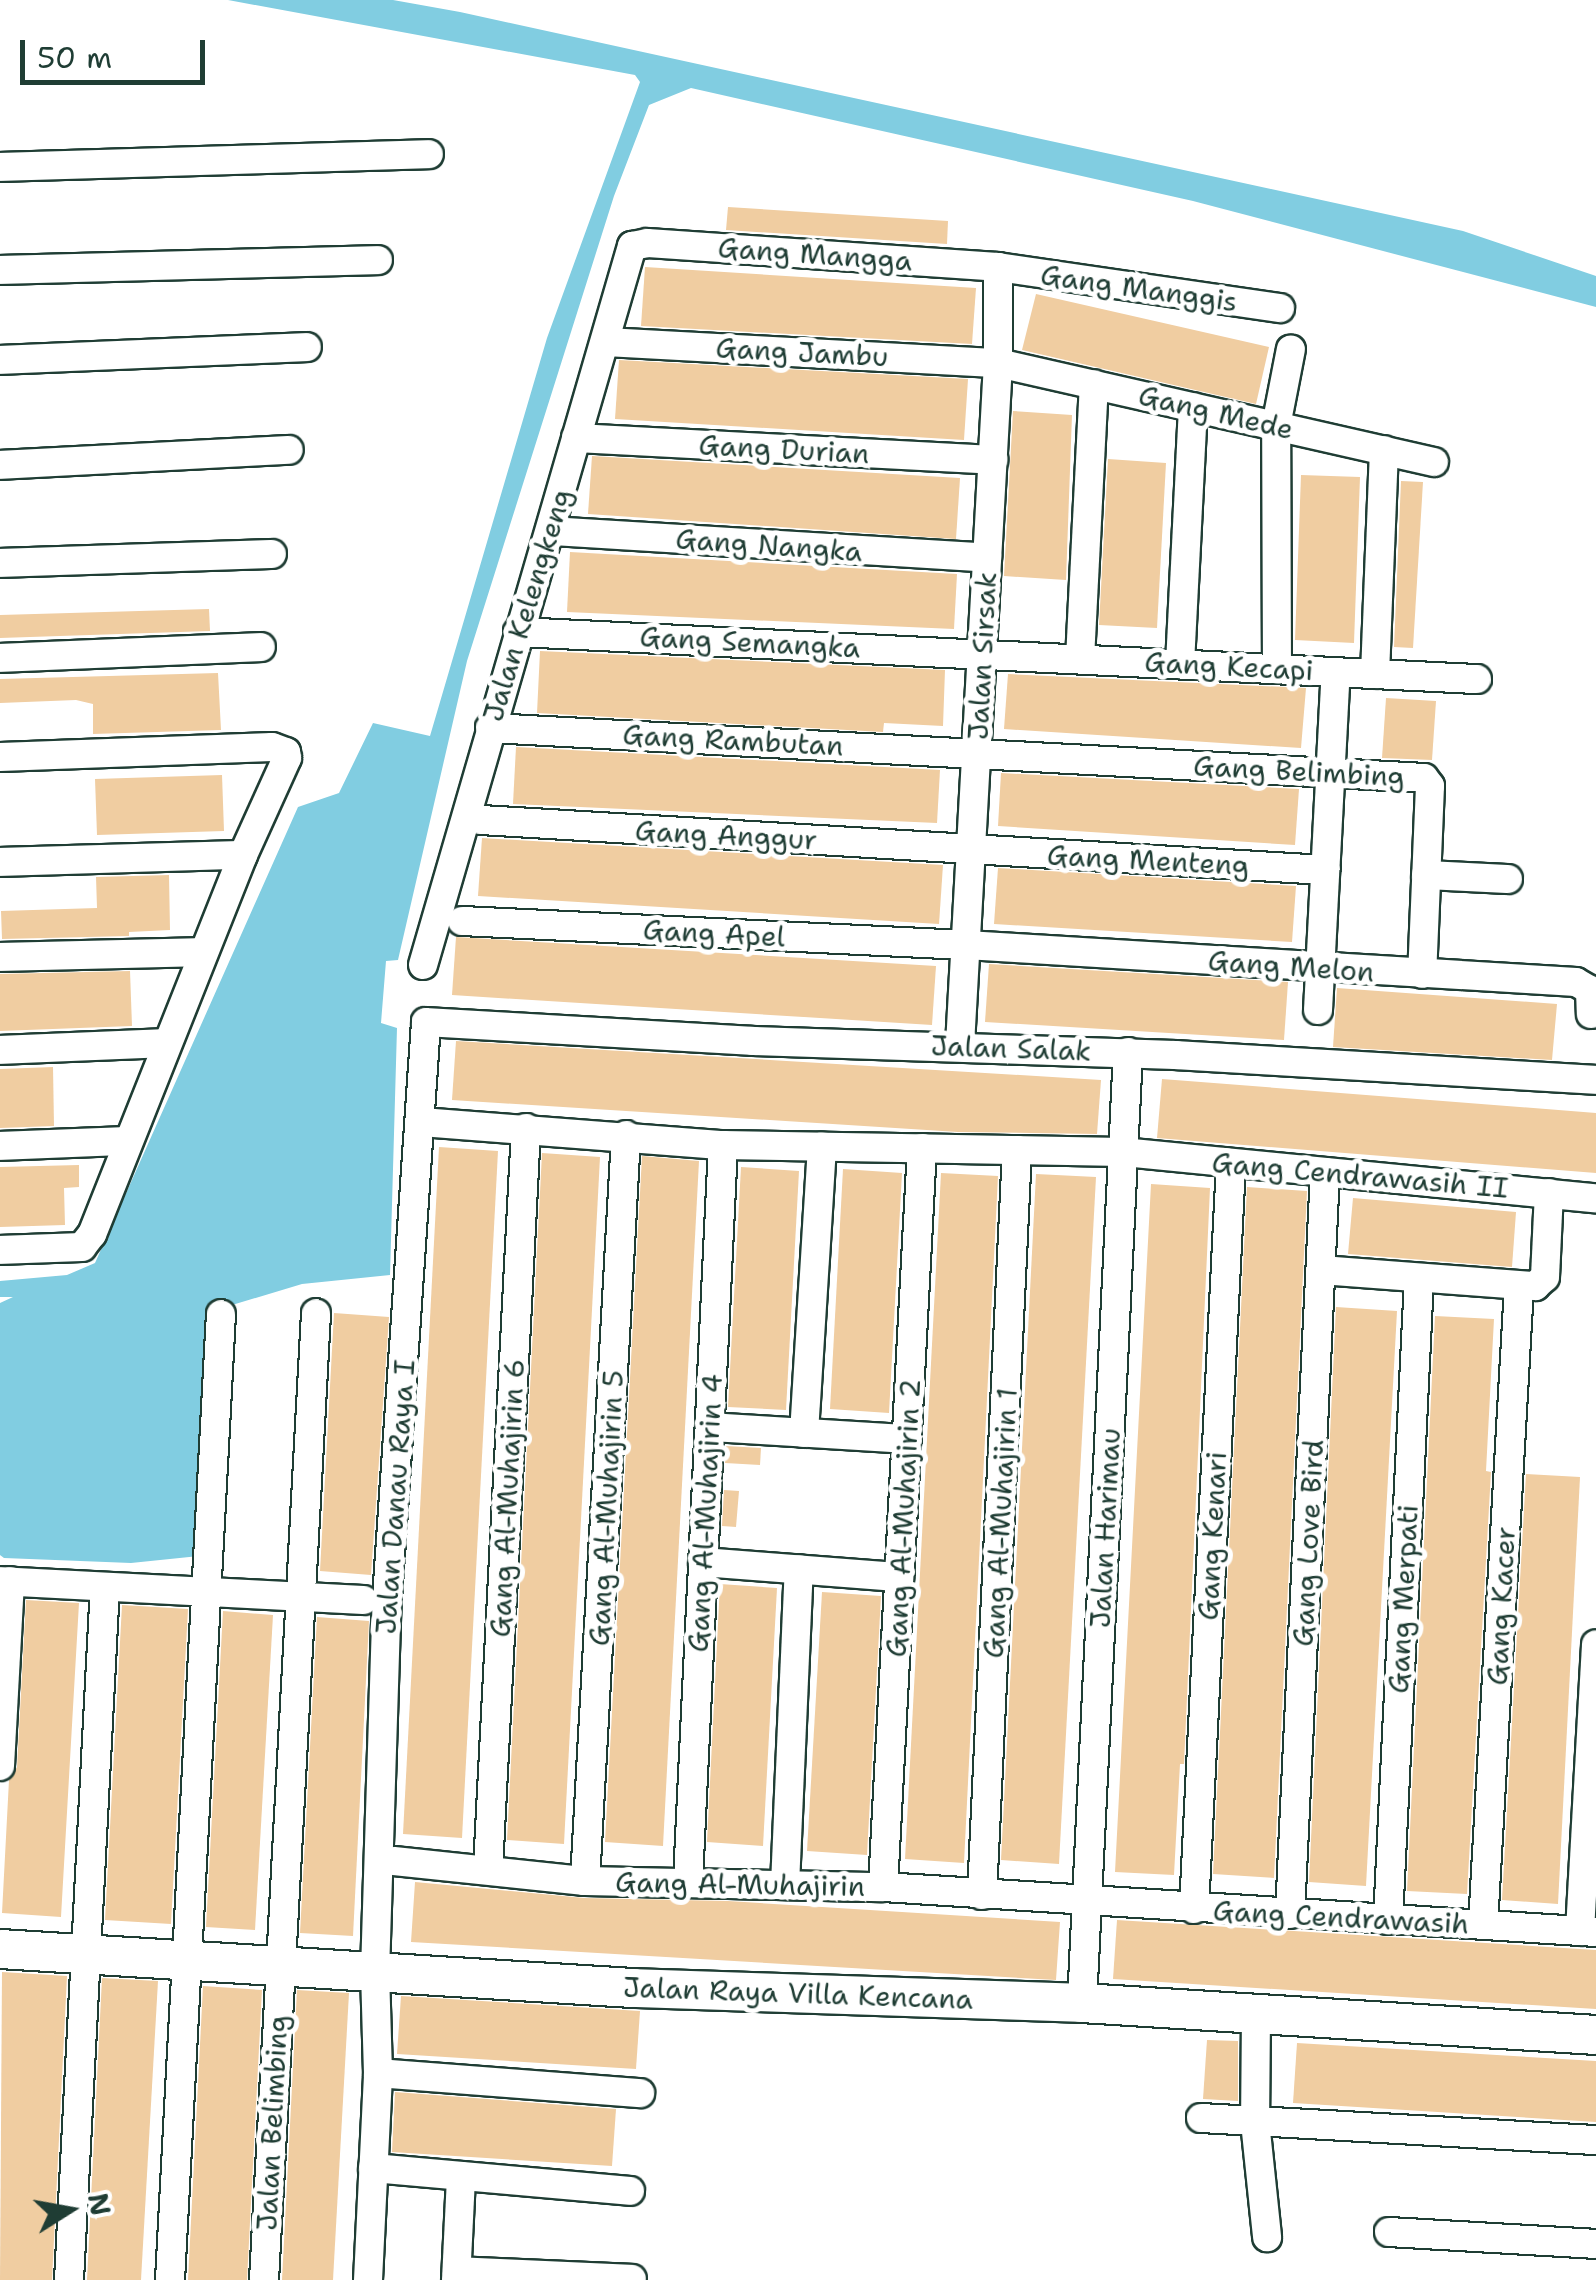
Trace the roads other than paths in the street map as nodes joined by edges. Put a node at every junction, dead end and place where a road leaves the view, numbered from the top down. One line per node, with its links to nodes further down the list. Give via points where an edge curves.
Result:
1 (429, 154): 2 (street)
2 (0, 167)
3 (632, 246): 5 (street, Gang Mangga); 8 (street, Jalan Kelengkeng)
4 (378, 260): 6 (street)
5 (998, 267): 7 (street, Gang Manggis); 12 (street, Jalan Sirsak)
6 (0, 270)
7 (1280, 308)
8 (606, 342): 12 (street, Gang Jambu); 16 (street, Jalan Kelengkeng)
9 (307, 347): 11 (street)
10 (1291, 350): 15 (street)
11 (0, 360)
12 (998, 363): 13 (street, Gang Mede); 19 (street, Jalan Sirsak)
13 (1094, 384): 14 (street, Gang Mede); 30 (street)
14 (1192, 407): 15 (street, Gang Mede); 31 (street)
15 (1276, 426): 18 (street, Gang Mede); 32 (street)
16 (576, 438): 19 (street, Gang Durian); 22 (street, Jalan Kelengkeng)
17 (290, 450): 21 (street)
18 (1384, 450): 20 (street, Gang Mede); 34 (street)
19 (993, 460): 24 (street, Jalan Sirsak)
20 (1434, 462)
21 (0, 465)
22 (551, 532): 24 (street, Gang Nangka); 26 (street, Jalan Kelengkeng)
23 (272, 554): 25 (street)
24 (987, 558): 28 (street, Jalan Sirsak)
25 (0, 564)
26 (518, 632): 28 (street, Gang Semangka); 36 (street, Jalan Kelengkeng)
27 (262, 648): 29 (street)
28 (982, 653): 30 (street, Gang Kecapi); 37 (street, Jalan Sirsak)
29 (0, 658)
30 (1080, 659): 31 (street, Gang Kecapi)
31 (1180, 664): 32 (street, Gang Kecapi)
32 (1276, 669): 33 (street, Gang Kecapi)
33 (1336, 672): 34 (street, Gang Kecapi); 39 (street)
34 (1375, 674): 35 (street, Gang Kecapi)
35 (1477, 680)
36 (490, 728): 37 (street, Gang Rambutan); 51 (street, Jalan Kelengkeng)
37 (976, 753): 39 (street, Gang Belimbing); 41 (street, Jalan Sirsak)
38 (0, 757): 42 (street, via 280,748 287,758)
39 (1331, 774): 44 (street); 45 (street, Gang Belimbing, via 1424,778 1430,786)
40 (481, 820): 41 (street, Gang Anggur)
41 (971, 850): 44 (street, Gang Menteng); 48 (street, Jalan Sirsak)
42 (242, 856): 43 (street); 49 (street)
43 (0, 862)
44 (1326, 870): 52 (street)
45 (1426, 875): 46 (street); 53 (street, Gang Belimbing)
46 (1508, 878)
47 (462, 921): 48 (street, Gang Apel)
48 (966, 945): 52 (street, Gang Melon); 58 (street, Jalan Sirsak)
49 (204, 952): 50 (street); 57 (street)
50 (0, 957)
51 (423, 965)
52 (1320, 968): 53 (street, Gang Melon); 54 (street)
53 (1422, 974): 55 (street, Gang Melon, via 1576,982 1590,990)
54 (1318, 1010)
55 (1591, 1014)
56 (426, 1022): 58 (street, Jalan Salak); 112 (street, Jalan Danau Raya I, via 387,1599)
57 (166, 1043): 59 (street); 65 (street)
58 (960, 1045): 60 (street, Jalan Salak)
59 (0, 1050)
60 (1128, 1052): 61 (street, Jalan Salak); 71 (street, Jalan Harimau)
61 (1596, 1080)
62 (434, 1124): 63 (street, Gang Cendrawasih II)
63 (526, 1128): 64 (street, Gang Cendrawasih II); 96 (street, Gang Al-Muhajirin 6)
64 (626, 1135): 66 (street, Gang Cendrawasih II); 98 (street, Gang Al-Muhajirin 5)
65 (126, 1140): 67 (street); 76 (street, via 82,1247)
66 (723, 1145): 68 (street, Gang Cendrawasih II); 82 (street, Gang Al-Muhajirin 4)
67 (0, 1146)
68 (822, 1147): 69 (street, Gang Cendrawasih II); 83 (street)
69 (922, 1148): 70 (street, Gang Cendrawasih II); 84 (street, Gang Al-Muhajirin 2)
70 (1017, 1150): 71 (street, Gang Cendrawasih II); 101 (street, Gang Al-Muhajirin 1)
71 (1123, 1152): 72 (street, Gang Cendrawasih II); 102 (street, Jalan Harimau)
72 (1231, 1163): 73 (street, Gang Cendrawasih II); 103 (street, Gang Kenari)
73 (1325, 1172): 74 (street, Gang Cendrawasih II); 77 (street, Gang Love Bird)
74 (1549, 1193): 75 (street, Gang Cendrawasih II); 79 (street, via 1545,1276 1535,1286)
75 (1596, 1198)
76 (0, 1250)
77 (1320, 1270): 78 (street); 104 (street, Gang Love Bird)
78 (1419, 1279): 79 (street); 105 (street, Gang Merpati)
79 (1518, 1287): 106 (street, Gang Kacer)
80 (316, 1313): 91 (street, Jalan Belimbing)
81 (221, 1314): 90 (street)
82 (710, 1426): 83 (street); 85 (street, Gang Al-Muhajirin 4)
83 (804, 1433): 84 (street)
84 (907, 1439): 87 (street, Gang Al-Muhajirin 2)
85 (703, 1562): 86 (street); 97 (street, Gang Al-Muhajirin 4)
86 (799, 1569): 87 (street); 99 (street)
87 (900, 1577): 100 (street, Gang Al-Muhajirin 2)
88 (5, 1581): 89 (street); 94 (street)
89 (105, 1587): 90 (street); 109 (street)
90 (206, 1592): 91 (street); 110 (street)
91 (300, 1598): 92 (street); 111 (street, Jalan Belimbing)
92 (364, 1600)
93 (1596, 1644): 107 (street)
94 (0, 1766)
95 (394, 1862): 96 (street, Gang Al-Muhajirin)
96 (488, 1869): 98 (street, Gang Al-Muhajirin)
97 (688, 1880): 98 (street, Gang Al-Muhajirin); 99 (street, Gang Al-Muhajirin)
98 (585, 1881)
99 (785, 1884): 100 (street, Gang Al-Muhajirin)
100 (883, 1887): 101 (street, Gang Al-Muhajirin)
101 (982, 1895): 102 (street, Gang Al-Muhajirin)
102 (1087, 1903): 103 (street, Gang Cendrawasih); 113 (street, Jalan Harimau)
103 (1194, 1909): 104 (street, Gang Cendrawasih)
104 (1290, 1914): 105 (street, Gang Cendrawasih)
105 (1388, 1920): 106 (street, Gang Cendrawasih)
106 (1483, 1925): 107 (street, Gang Cendrawasih)
107 (1588, 1932)
108 (0, 1949): 109 (street, Jalan Raya Villa Kencana)
109 (86, 1954): 110 (street, Jalan Raya Villa Kencana); 129 (street)
110 (186, 1960): 111 (street, Jalan Raya Villa Kencana); 130 (street)
111 (281, 1966): 112 (street, Jalan Raya Villa Kencana); 131 (street, Jalan Belimbing)
112 (375, 1972): 113 (street, Jalan Raya Villa Kencana); 116 (street, Jalan Danau Raya I)
113 (1082, 2003): 114 (street, Jalan Raya Villa Kencana)
114 (1256, 2014): 115 (street, Jalan Raya Villa Kencana); 119 (street)
115 (1596, 2035)
116 (378, 2073): 117 (street); 121 (street, Jalan Danau Raya I)
117 (640, 2093)
118 (1202, 2118): 119 (street)
119 (1256, 2122): 120 (street); 125 (street)
120 (1596, 2140)
121 (374, 2168): 122 (street); 132 (street, Jalan Danau Raya I)
122 (461, 2176): 123 (street); 127 (street)
123 (630, 2190)
124 (1389, 2232): 126 (street)
125 (1267, 2238)
126 (1596, 2244)
127 (456, 2276): 128 (street)
128 (632, 2279)
129 (69, 2280)
130 (170, 2280)
131 (264, 2280)
132 (368, 2280)

